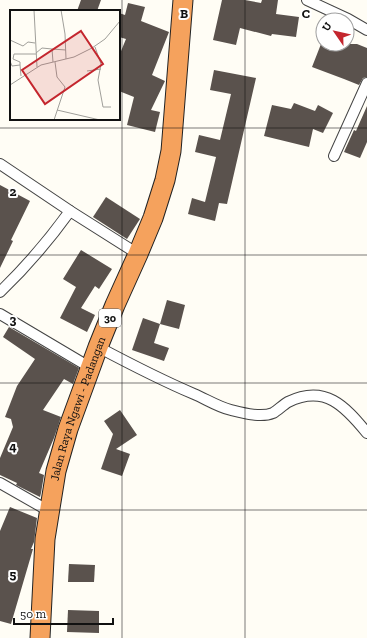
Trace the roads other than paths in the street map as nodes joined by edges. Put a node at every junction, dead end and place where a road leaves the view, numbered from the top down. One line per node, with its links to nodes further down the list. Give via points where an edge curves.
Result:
1 (183, 0): 8 (highway, Jalan Raya Ngawi - Padangan / 30, via 169,158 165,180)
2 (307, 0): 3 (street)
3 (367, 30)
4 (367, 83): 5 (street)
5 (334, 156)
6 (0, 164): 7 (street)
7 (70, 211): 8 (street); 9 (street, via 40,250)
8 (138, 254): 11 (highway, Jalan Raya Ngawi - Padangan / 30)
9 (0, 292)
10 (0, 314): 12 (street)
11 (98, 347): 12 (highway, Jalan Raya Ngawi - Padangan / 30); 13 (street, via 164,381 229,410 256,415 272,413 288,402 308,396 326,397 340,404)
12 (91, 368): 15 (highway, Jalan Raya Ngawi - Padangan / 30, via 68,429 56,471)
13 (367, 433)
14 (0, 483): 15 (street)
15 (49, 511): 16 (highway, Jalan Raya Ngawi - Padangan / 30, via 45,539)
16 (40, 638)

